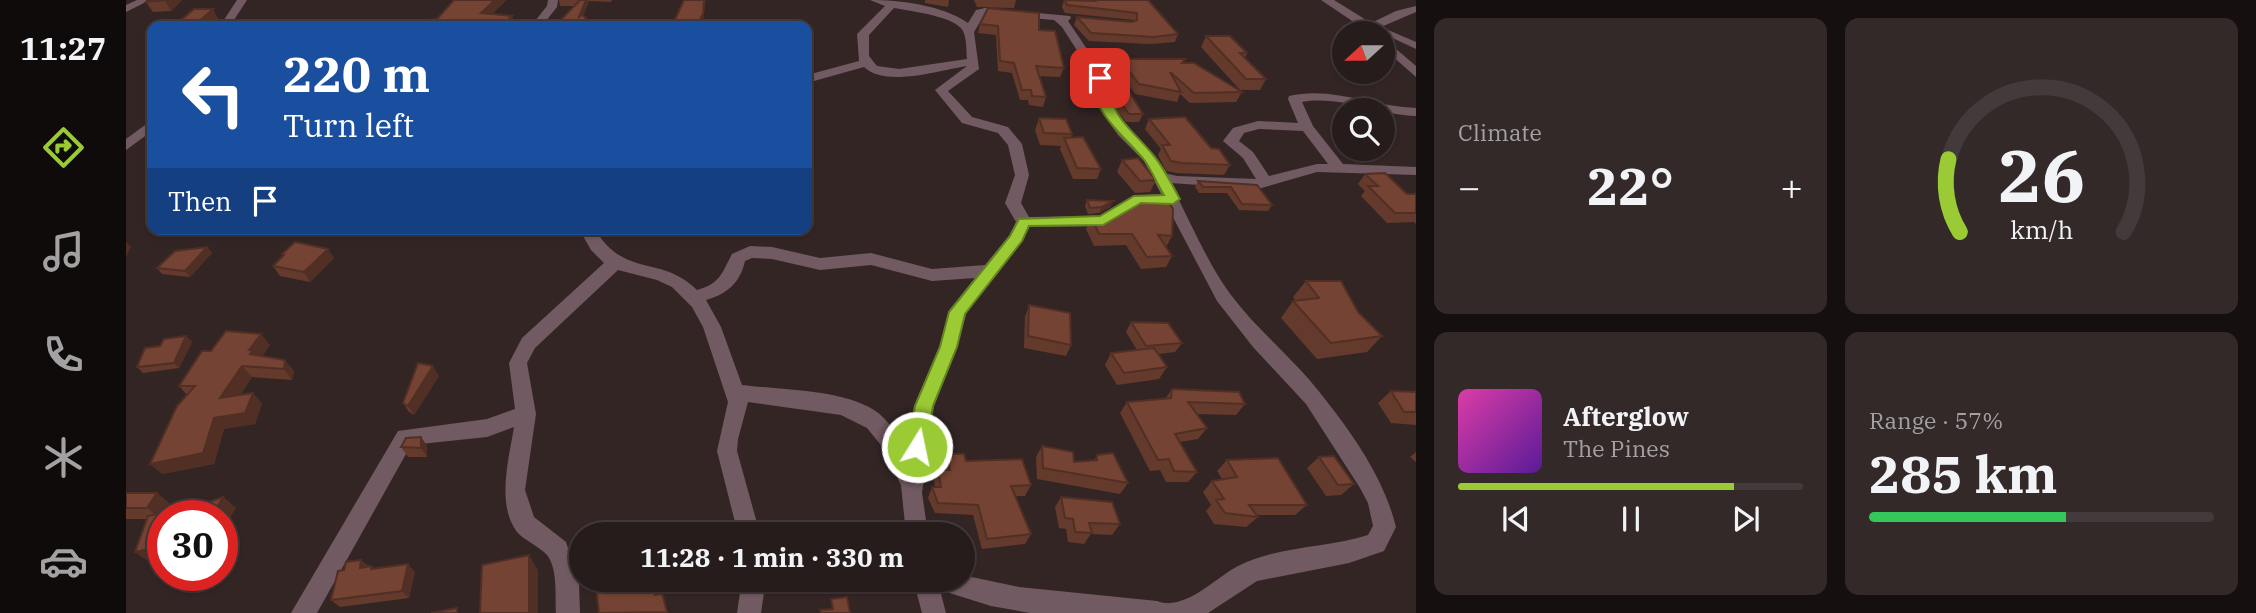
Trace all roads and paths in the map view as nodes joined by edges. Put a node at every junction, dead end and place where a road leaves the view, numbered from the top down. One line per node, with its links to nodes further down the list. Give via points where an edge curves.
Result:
1 (145, 0): 8 (street)
2 (242, 0): 13 (street)
3 (553, 0): 14 (street)
4 (875, 0): 7 (street)
5 (1326, 0): 15 (street)
6 (1037, 2): 10 (street)
7 (891, 5): 17 (street, via 957,19); 22 (street, via 863,34)
8 (126, 9)
9 (1416, 9): 16 (street)
10 (1025, 14): 11 (street); 17 (street, via 980,12)
11 (1057, 17): 12 (street); 31 (street, via 1100,78 1106,109)
12 (1083, 20)
13 (228, 21)
14 (540, 21)
15 (1360, 21)
16 (1388, 21)
17 (969, 31): 21 (street)
18 (1395, 38): 19 (street)
19 (1416, 46)
20 (1395, 53): 23 (street)
21 (972, 62): 22 (street, via 894,75); 34 (street, via 972,72 941,90 967,120 1003,131 1015,144 1023,175 1013,203)
22 (866, 63): 24 (street)
23 (1416, 73)
24 (812, 78)
25 (1416, 111): 26 (street, via 1338,98 1294,99)
26 (1307, 127): 29 (street); 32 (street, via 1248,126 1231,139)
27 (147, 128): 28 (street)
28 (126, 146)
29 (1338, 168): 30 (street); 32 (street, via 1305,170)
30 (1416, 171)
31 (1160, 176): 32 (street); 33 (street)
32 (1266, 183)
33 (1173, 199): 34 (street, via 1138,199 1103,221); 53 (street, via 1223,297 1313,398 1368,481 1385,527 1376,543 1241,575)
34 (1024, 222): 37 (street, via 1017,238)
35 (590, 235): 36 (street)
36 (614, 264): 38 (street, via 657,273); 40 (street, via 521,353 518,363)
37 (989, 271): 38 (street, via 932,275 871,259 820,264 750,252 738,258 727,284); 41 (street, via 957,312 924,406)
38 (695, 297): 39 (street, via 723,353)
39 (735, 393): 41 (street, via 866,415); 42 (street, via 737,416 726,447)
40 (526, 414): 47 (street, via 487,428 405,437); 48 (street, via 514,490 525,524 558,550)
41 (912, 483): 43 (street)
42 (746, 522)
43 (916, 522)
44 (975, 589): 51 (street)
45 (752, 592): 49 (street)
46 (928, 592): 50 (street)
47 (303, 613)
48 (568, 613)
49 (749, 613)
50 (934, 613)
51 (1157, 613)
52 (1174, 613): 53 (street)
53 (1187, 613)

